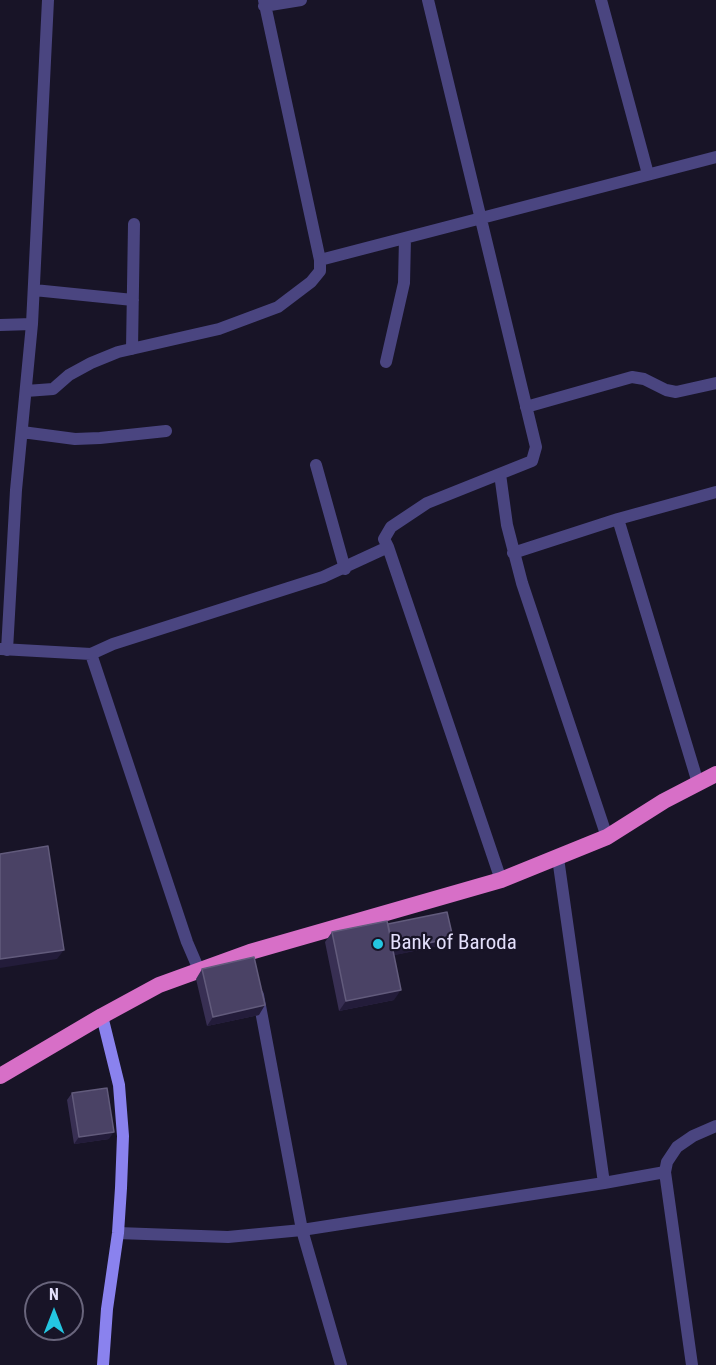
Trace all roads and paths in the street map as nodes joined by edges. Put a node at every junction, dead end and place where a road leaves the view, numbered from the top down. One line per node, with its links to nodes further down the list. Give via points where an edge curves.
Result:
1 (48, 0): 12 (street)
2 (301, 0): 5 (street)
3 (428, 0): 8 (street)
4 (601, 0): 7 (street)
5 (264, 3): 11 (street)
6 (716, 157): 7 (street)
7 (648, 174): 8 (street)
8 (479, 218): 10 (street); 20 (street)
9 (134, 224): 13 (street)
10 (405, 238): 11 (street); 17 (street, via 404,283)
11 (320, 260): 16 (street, via 320,271 311,282 278,307 219,328)
12 (34, 290): 13 (street); 14 (street)
13 (133, 300): 16 (street)
14 (32, 324): 15 (street); 19 (street)
15 (0, 325)
16 (132, 349): 19 (street, via 91,363 53,389)
17 (386, 362)
18 (716, 383): 20 (street, via 676,392 632,377)
19 (26, 391): 22 (street)
20 (526, 407): 24 (street, via 536,447 532,461)
21 (165, 431): 22 (street, via 75,439)
22 (22, 432): 30 (street)
23 (316, 465): 29 (street)
24 (500, 474): 27 (street, via 427,503 391,527 384,539); 28 (street)
25 (716, 492): 26 (street)
26 (618, 519): 28 (street); 33 (street)
27 (388, 548): 29 (street); 36 (street)
28 (513, 553): 34 (street)
29 (345, 569): 31 (street)
30 (3, 649): 31 (street)
31 (91, 654): 37 (street)
32 (716, 774): 33 (highway)
33 (698, 783): 34 (highway)
34 (608, 837): 35 (highway)
35 (558, 858): 36 (highway); 43 (street)
36 (501, 880): 37 (highway)
37 (199, 970): 39 (highway, via 159,985)
38 (256, 986): 44 (street)
39 (102, 1016): 40 (highway); 45 (main road, via 119,1085 123,1136)
40 (0, 1076)
41 (716, 1126): 42 (street, via 677,1147)
42 (665, 1172): 43 (street); 48 (street)
43 (604, 1183): 44 (street)
44 (302, 1230): 45 (street, via 228,1237); 47 (street)
45 (118, 1233): 46 (main road)
46 (103, 1365)
47 (341, 1365)
48 (692, 1365)

